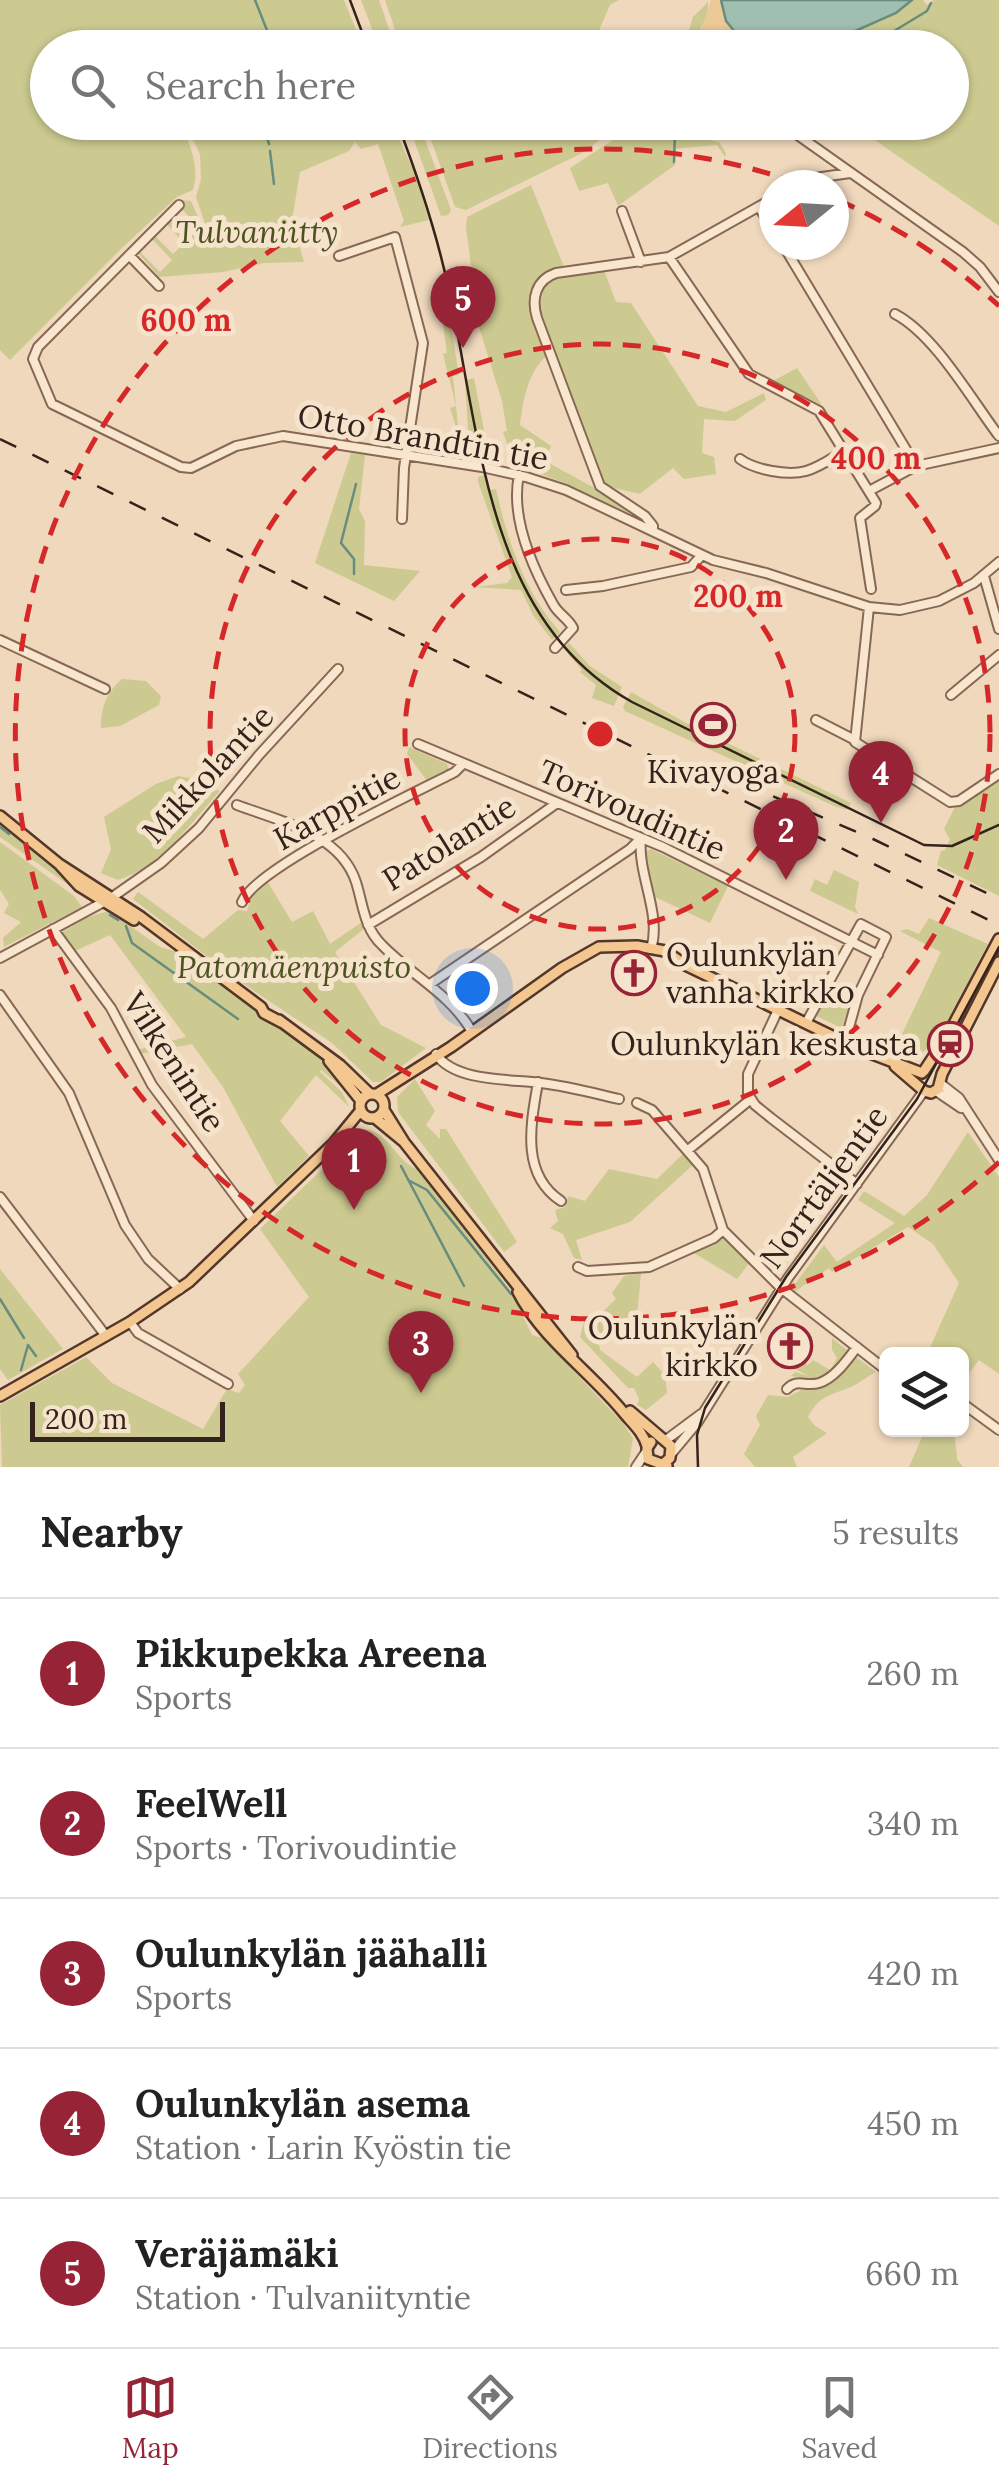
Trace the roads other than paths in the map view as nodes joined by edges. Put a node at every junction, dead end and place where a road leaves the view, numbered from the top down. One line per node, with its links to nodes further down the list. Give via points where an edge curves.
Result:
1 (804, 140): 2 (street)
2 (850, 173): 12 (street, via 963,252)
3 (179, 205): 6 (street)
4 (759, 207): 8 (street)
5 (622, 212): 10 (street)
6 (129, 256): 11 (street); 17 (street, Otto Brandtin tie, via 38,347 33,364 55,406 187,469 272,436)
7 (339, 256): 17 (street, via 394,237 424,343)
8 (669, 257): 10 (street); 16 (street, via 749,374 816,408)
9 (792, 260): 19 (street)
10 (642, 262): 23 (street, via 550,275 534,302 600,486 645,516)
11 (159, 286)
12 (999, 292)
13 (895, 314): 14 (street, via 931,346)
14 (999, 436)
15 (999, 448): 19 (street)
16 (844, 450): 18 (street, via 797,473); 21 (street)
17 (406, 455): 20 (street, Otto Brandtin tie); 22 (street)
18 (740, 459)
19 (916, 466): 21 (street)
20 (519, 475): 23 (street, Otto Brandtin tie); 32 (street, via 516,504 526,542 554,607 573,628)
21 (869, 490): 27 (street, via 875,506 860,518)
22 (402, 519)
23 (653, 530): 24 (street, Otto Brandtin tie)
24 (702, 555): 28 (street, via 690,567); 29 (street, Otto Brandtin tie)
25 (999, 562): 26 (street, Otto Brandtin tie)
26 (984, 576): 29 (street, Otto Brandtin tie, via 927,606); 30 (street)
27 (871, 589)
28 (566, 590)
29 (869, 607): 38 (street)
30 (999, 628)
31 (0, 640): 35 (street)
32 (555, 648)
33 (999, 655): 36 (street)
34 (338, 670): 47 (street, Mikkolantie, via 199,828)
35 (105, 689)
36 (951, 695)
37 (816, 720): 38 (street)
38 (853, 739): 41 (street, via 950,802)
39 (418, 744): 40 (street, Torivoudintie)
40 (462, 765): 42 (street, Torivoudintie); 46 (street, Karppitie)
41 (999, 774)
42 (556, 803): 45 (street, Torivoudintie); 49 (street, Patolantie)
43 (237, 805): 46 (street)
44 (0, 816): 47 (main road, via 67,876)
45 (641, 838): 52 (street, Torivoudintie); 53 (street); 57 (street)
46 (325, 840): 48 (street, Karppitie, via 256,883); 49 (street, via 354,876)
47 (107, 900): 50 (street, Mikkolantie); 70 (main road, via 276,1014 340,1065)
48 (242, 902)
49 (368, 926): 57 (street)
50 (53, 930): 55 (street, Mikkolantie); 76 (street, Vilkenintie, via 111,1008 152,1084)
51 (999, 939): 64 (main road)
52 (852, 941): 54 (street, Torivoudintie); 54 (street, via 861,924 886,936); 60 (street)
53 (654, 951): 59 (main road); 61 (main road, via 622,945 596,950)
54 (878, 955): 62 (street)
55 (0, 958)
56 (999, 962): 66 (main road)
57 (430, 984): 61 (street)
58 (0, 995): 80 (street, via 69,1093 133,1238)
59 (778, 1010): 60 (main road); 68 (street, via 748,1074)
60 (806, 1024): 62 (main road)
61 (471, 1030): 63 (main road)
62 (845, 1042): 64 (main road)
63 (436, 1054): 65 (street, via 461,1071); 70 (main road)
64 (922, 1080): 66 (main road); 66 (main road, via 934,1071); 73 (street, Norrtäljentie)
65 (538, 1082): 67 (street); 75 (street, via 529,1136 540,1182)
66 (939, 1084): 72 (street)
67 (619, 1099)
68 (751, 1099): 71 (street); 73 (street)
69 (637, 1103): 71 (street, via 652,1110)
70 (372, 1106): 76 (main road); 88 (main road)
71 (688, 1150): 77 (street, via 703,1169)
72 (998, 1157)
73 (857, 1184): 79 (street, Norrtäljentie)
74 (0, 1197): 82 (street)
75 (561, 1201)
76 (254, 1221): 80 (main road)
77 (723, 1230): 78 (street, via 648,1267); 79 (street)
78 (578, 1267)
79 (781, 1288): 83 (street); 90 (street, Norrtäljentie)
80 (180, 1289): 81 (main road)
81 (130, 1322): 82 (main road); 85 (street, via 138,1333)
82 (106, 1336): 87 (main road)
83 (857, 1347): 84 (street); 86 (street, via 821,1382 794,1382)
84 (879, 1364)
85 (228, 1384)
86 (786, 1389)
87 (0, 1396)
88 (614, 1399): 92 (main road); 93 (main road)
89 (969, 1409): 91 (street)
90 (702, 1414): 92 (street, Norrtäljentie); 94 (street, Norrtäljentie)
91 (999, 1430)
92 (663, 1440): 93 (main road); 94 (main road)
93 (647, 1449): 94 (main road); 95 (street)
94 (665, 1462)
95 (636, 1467)

